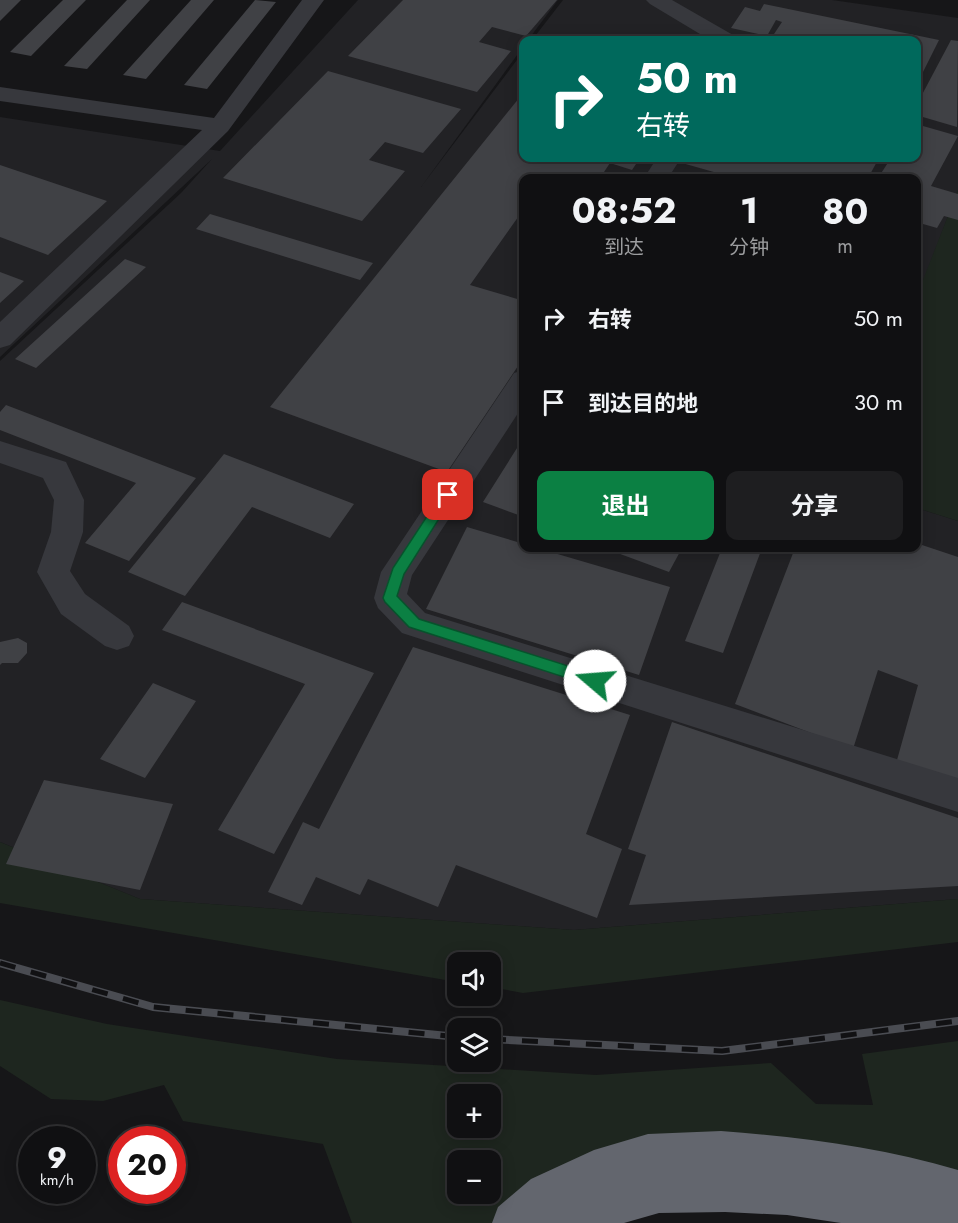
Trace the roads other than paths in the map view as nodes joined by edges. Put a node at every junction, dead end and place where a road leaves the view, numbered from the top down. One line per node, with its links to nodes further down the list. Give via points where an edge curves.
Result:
1 (313, 0): 5 (street)
2 (657, 0): 3 (street)
3 (718, 36)
4 (0, 94): 5 (street)
5 (220, 126): 6 (street)
6 (0, 338)
7 (519, 388): 10 (street, via 398,572 390,598 414,623)
8 (0, 452): 9 (street, via 54,470 69,500 67,532 53,572 74,604)
9 (117, 636)
10 (958, 795)
11 (958, 1192): 12 (highway, via 914,1179 796,1158 721,1153 648,1156 594,1172 547,1195)
12 (514, 1223)
13 (572, 1223): 14 (highway, via 606,1206 656,1192 724,1189 796,1194)
14 (939, 1223)

